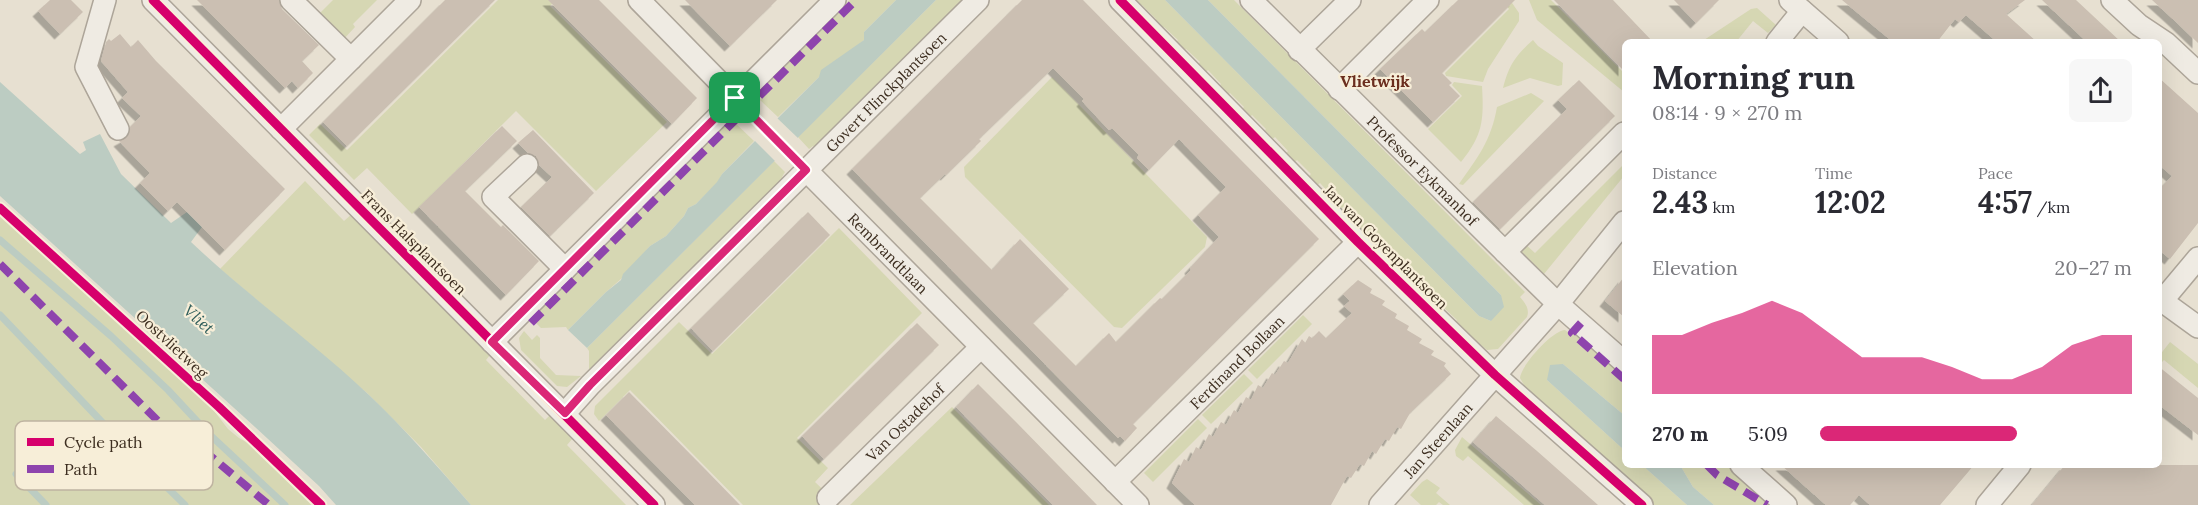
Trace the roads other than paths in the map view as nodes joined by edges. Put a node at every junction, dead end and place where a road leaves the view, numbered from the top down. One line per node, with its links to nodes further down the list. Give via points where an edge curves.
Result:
1 (105, 0): 23 (street, via 86,67)
2 (153, 0): 24 (street, Frans Halsplantsoen)
3 (291, 0): 19 (street)
4 (410, 0): 19 (street)
5 (835, 0): 22 (street)
6 (978, 0): 27 (street, Govert Flinckplantsoen)
7 (1120, 0): 29 (street, Jan van Goyenplantsoen)
8 (1251, 0): 18 (street, Professor Eykmanhof)
9 (1350, 0): 18 (street)
10 (1428, 0): 21 (street)
11 (2112, 0): 16 (street)
12 (649, 4): 22 (street)
13 (1796, 6): 14 (street); 15 (street)
14 (1779, 39)
15 (1834, 39)
16 (2160, 39)
17 (2162, 40): 20 (street)
18 (1299, 50): 21 (street, Professor Eykmanhof)
19 (351, 59): 24 (street)
20 (2198, 73)
21 (1340, 89): 30 (street, Professor Eykmanhof)
22 (735, 98): 32 (street)
23 (118, 129)
24 (281, 129): 37 (street, Frans Halsplantsoen)
25 (1622, 135): 30 (street)
26 (527, 165): 32 (street, via 493,197)
27 (806, 170): 38 (street, Rembrandtlaan); 41 (street, Govert Flinckplantsoen)
28 (1622, 224): 35 (street, Jan Steenlaan)
29 (1358, 242): 40 (street, Jan van Goyenplantsoen); 44 (street, Ferdinand Bollaan)
30 (1504, 252): 35 (street, Professor Eykmanhof)
31 (2198, 258): 33 (street)
32 (565, 268): 37 (street)
33 (2162, 298)
34 (2162, 301): 36 (street)
35 (1558, 304): 39 (street, Professor Eykmanhof); 40 (street, Jan Steenlaan)
36 (2198, 327)
37 (492, 342): 41 (street, Frans Halsplantsoen)
38 (981, 347): 44 (street, Rembrandtlaan); 45 (street, Van Ostadehof)
39 (1622, 360)
40 (1495, 375): 48 (street, Jan Steenlaan); 49 (street, Jan van Goyenplantsoen)
41 (565, 413): 46 (street, Frans Halsplantsoen)
42 (1744, 468): 50 (street)
43 (2018, 468): 51 (street)
44 (1115, 482): 47 (street, Rembrandtlaan)
45 (828, 498)
46 (654, 505)
47 (1138, 505)
48 (1380, 505)
49 (1642, 505)
50 (1786, 505)
51 (1987, 505)

